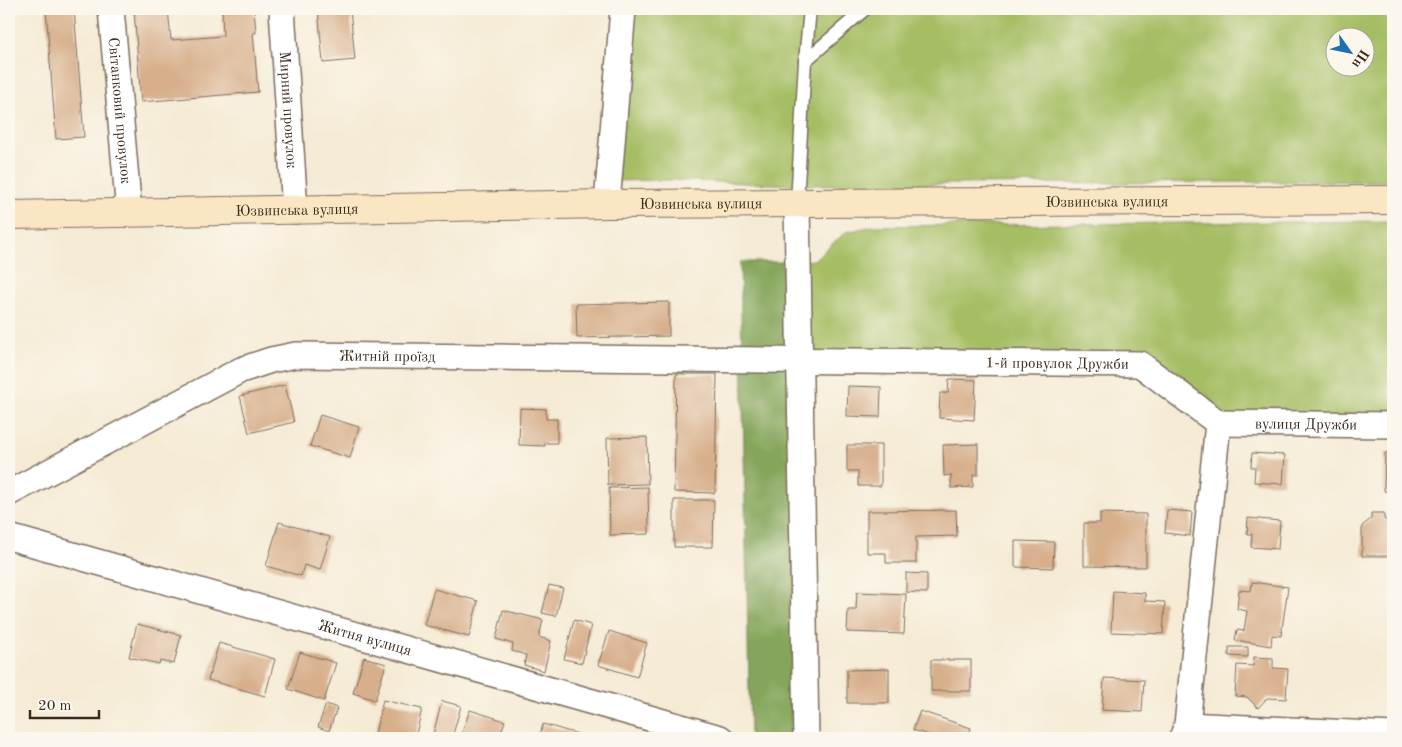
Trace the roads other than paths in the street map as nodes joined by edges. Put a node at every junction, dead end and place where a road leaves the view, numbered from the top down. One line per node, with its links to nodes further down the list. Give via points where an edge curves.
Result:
1 (111, 9): 11 (street, Світанковий провулок)
2 (282, 9): 10 (street, Мирний провулок)
3 (623, 9): 9 (street)
4 (810, 9): 6 (lane)
5 (865, 9): 6 (lane)
6 (805, 61): 8 (lane)
7 (1393, 200): 8 (main road, Юзвинська вулиця)
8 (797, 203): 9 (main road, Юзвинська вулиця); 13 (street)
9 (608, 204): 10 (main road, Юзвинська вулиця)
10 (295, 211): 11 (main road, Юзвинська вулиця)
11 (129, 213): 12 (main road, Юзвинська вулиця)
12 (9, 215)
13 (800, 361): 14 (street, 1-й провулок Дружби, via 1140,364); 16 (street, Житній проїзд, via 296,355 241,370); 21 (street)
14 (1218, 423): 15 (street, вулиця Дружби); 18 (street)
15 (1393, 426)
16 (9, 493)
17 (9, 537): 20 (street, Житня вулиця)
18 (1184, 732): 19 (street)
19 (1393, 735)
20 (720, 738)
21 (806, 738)

